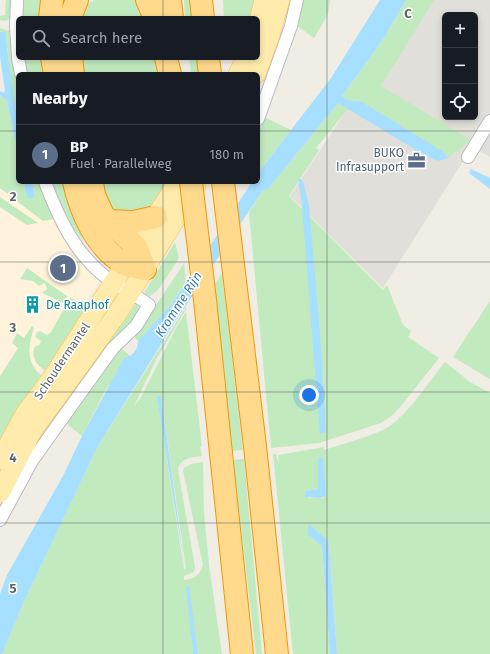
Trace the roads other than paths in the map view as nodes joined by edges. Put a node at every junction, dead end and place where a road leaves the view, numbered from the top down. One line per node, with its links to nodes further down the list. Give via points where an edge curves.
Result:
1 (17, 0): 11 (street)
2 (52, 0): 12 (highway)
3 (77, 0): 13 (highway)
4 (147, 0): 14 (highway)
5 (170, 0): 15 (highway)
6 (201, 0): 16 (highway)
7 (210, 0): 17 (highway)
8 (264, 0): 18 (main road)
9 (280, 0): 31 (main road)
10 (297, 0): 32 (street, via 291,26)
11 (16, 16)
12 (50, 16)
13 (71, 16)
14 (154, 16)
15 (172, 16)
16 (203, 16)
17 (209, 16)
18 (260, 17)
19 (19, 60): 25 (street)
20 (52, 60): 26 (highway)
21 (71, 60): 27 (highway)
22 (166, 60): 28 (highway)
23 (177, 60): 29 (highway)
24 (245, 60): 30 (main road)
25 (21, 72)
26 (55, 72)
27 (73, 72)
28 (170, 72)
29 (179, 72)
30 (239, 72)
31 (257, 72)
32 (260, 113)
33 (490, 121): 34 (street)
34 (468, 157)
35 (46, 184): 44 (street, via 70,239 102,274)
36 (74, 184): 44 (highway, via 78,202 92,230 109,250)
37 (92, 184): 43 (highway, via 98,207)
38 (177, 184): 42 (main road, Schoudermantel)
39 (191, 184): 49 (highway, bridge)
40 (197, 184): 44 (main road, Schoudermantel)
41 (223, 184): 50 (highway)
42 (156, 217): 43 (highway, via 134,222); 44 (main road, Schoudermantel)
43 (109, 221): 44 (highway)
44 (130, 266): 45 (main road, Schoudermantel); 45 (street); 46 (main road, Schoudermantel, via 25,414)
45 (130, 292): 47 (main road, Schoudermantel, via 97,343 32,431); 48 (street, via 149,305 136,326 114,348 32,461)
46 (0, 460)
47 (0, 493)
48 (0, 520)
49 (242, 654)
50 (277, 654)

